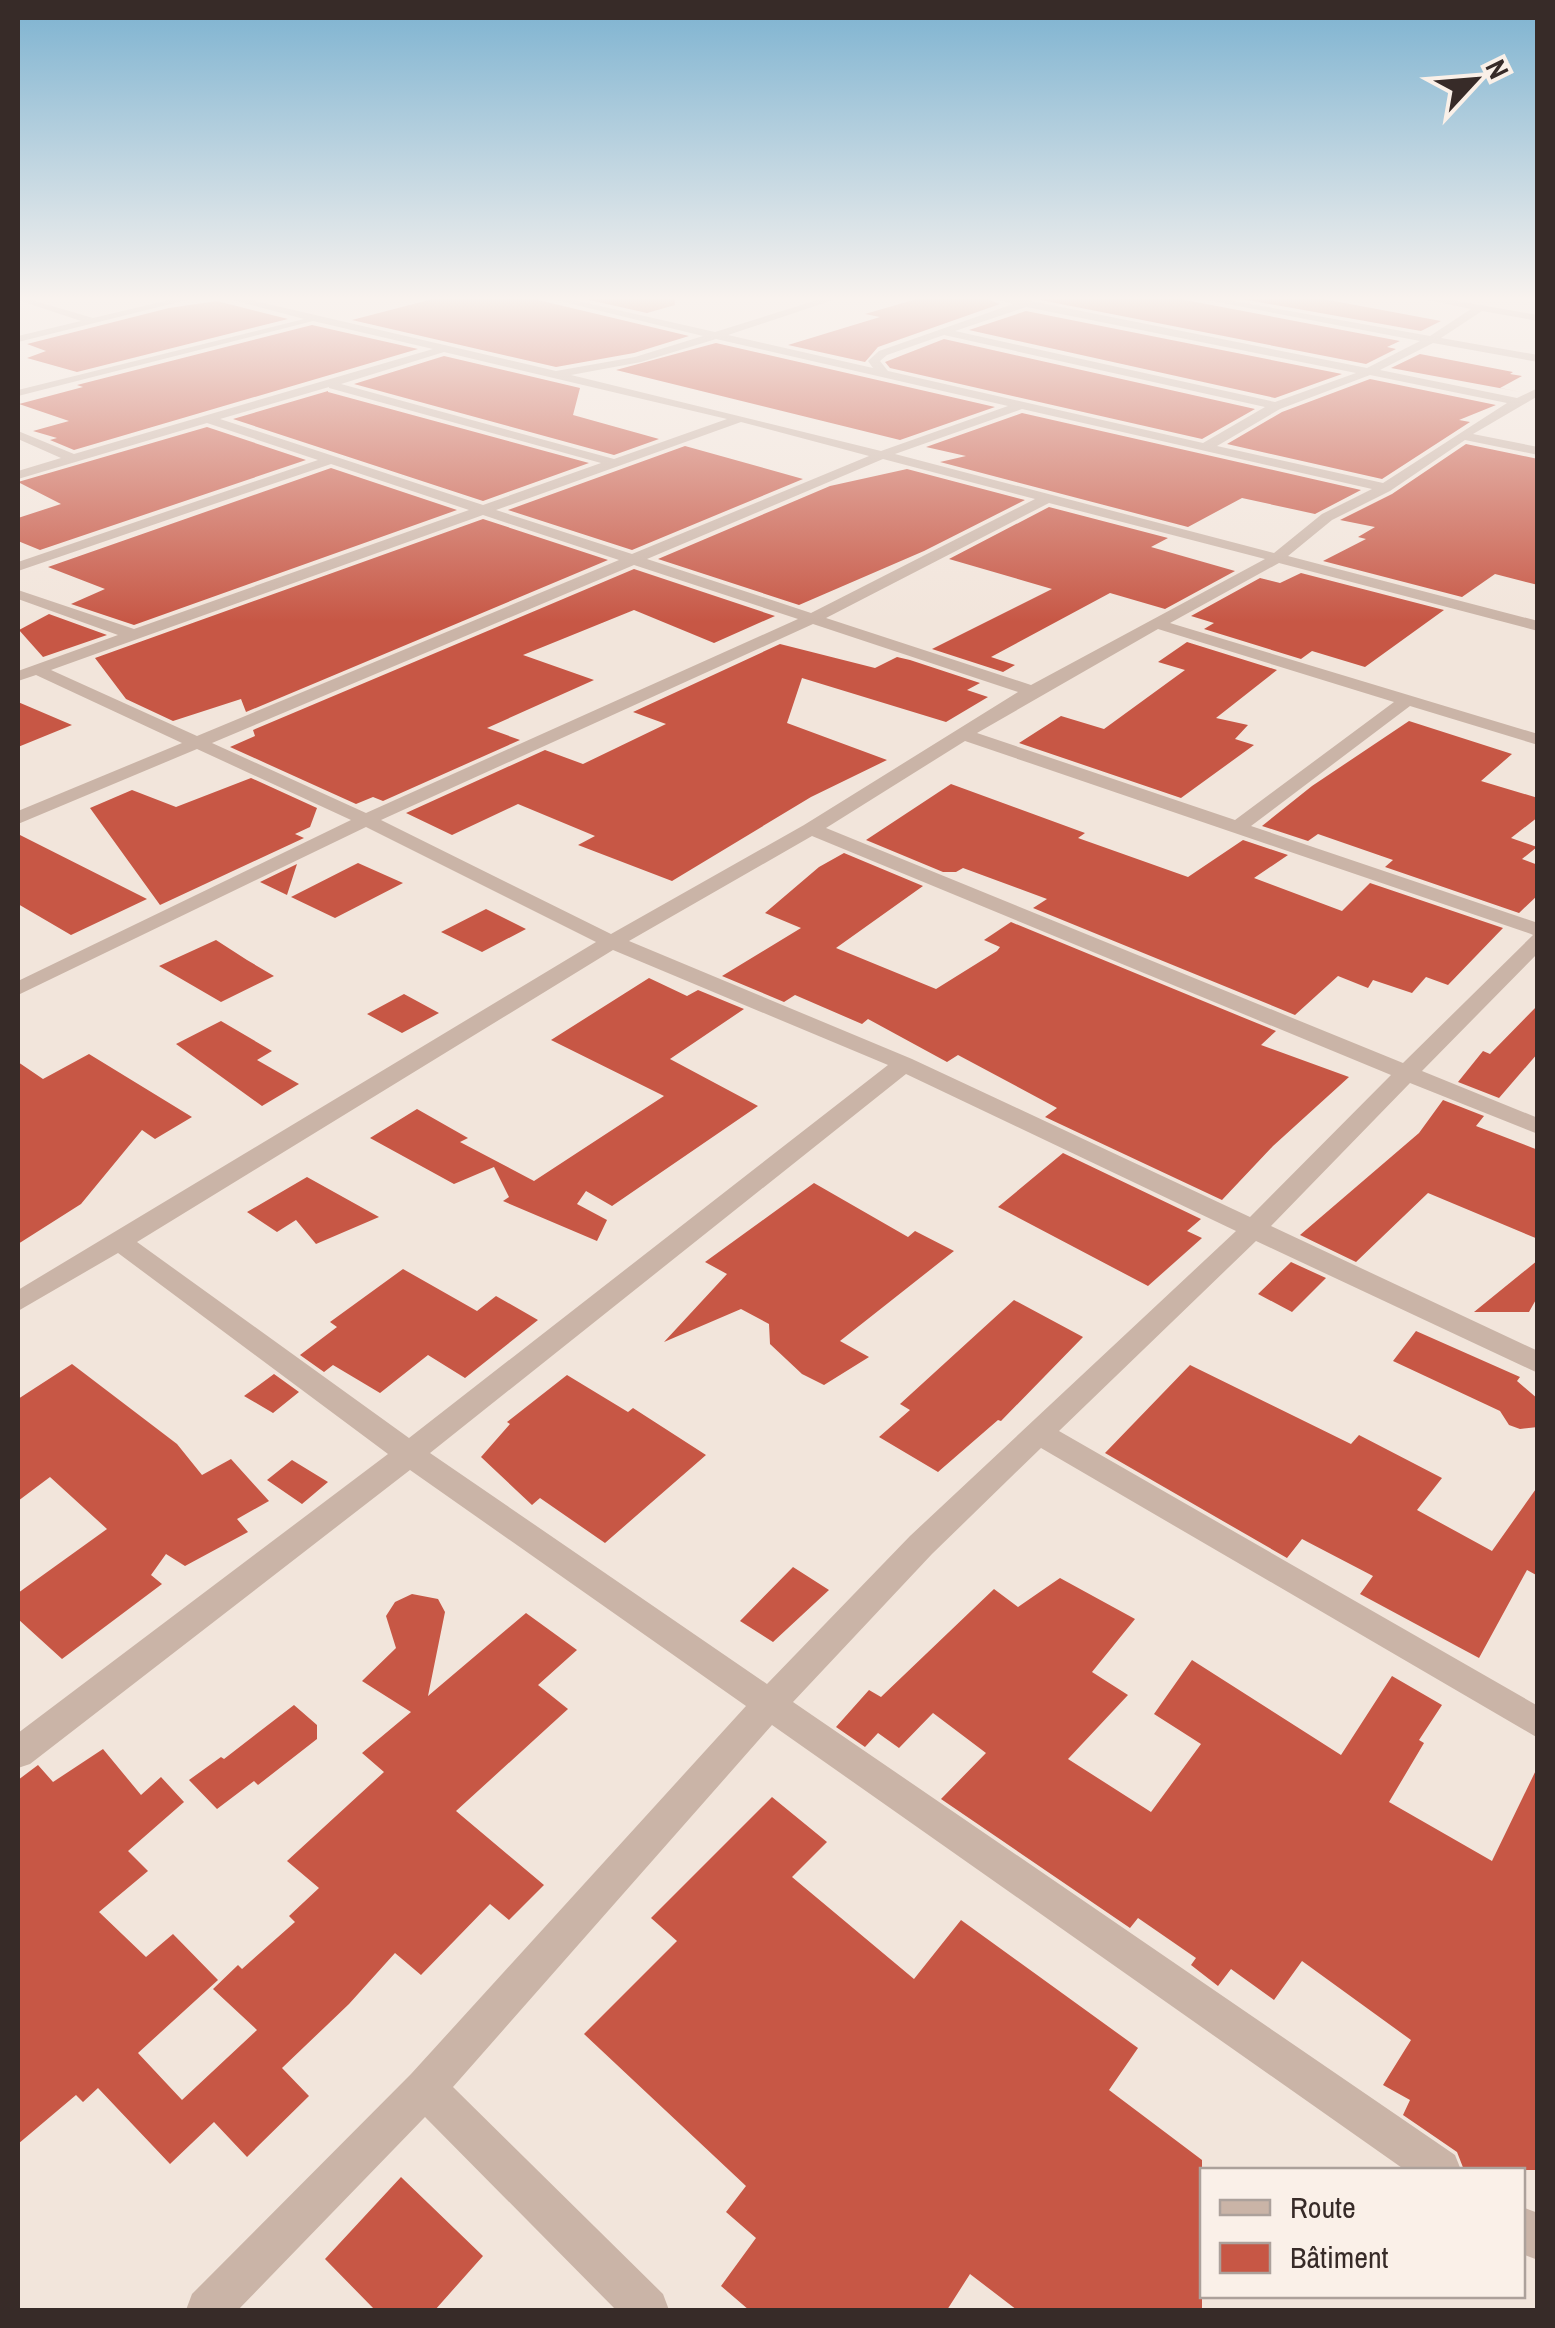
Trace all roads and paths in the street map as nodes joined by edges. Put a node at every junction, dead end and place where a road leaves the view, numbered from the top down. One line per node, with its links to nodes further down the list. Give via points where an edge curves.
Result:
1 (263, 405): 11 (street)
2 (403, 405): 19 (street)
3 (681, 405): 10 (street)
4 (1013, 405): 8 (street)
5 (1270, 405): 9 (street)
6 (1280, 405): 9 (street)
7 (1516, 405): 13 (street)
8 (1019, 406): 14 (street); 16 (street)
9 (1276, 406): 14 (street)
10 (740, 418): 16 (street); 19 (street)
11 (210, 420): 17 (street); 18 (street)
12 (18, 435): 17 (street)
13 (1461, 436): 15 (street); 21 (street)
14 (1207, 446): 21 (street)
15 (1538, 452)
16 (884, 454): 22 (street); 24 (street)
17 (74, 459): 20 (street)
18 (332, 459): 23 (street); 26 (street)
19 (612, 462): 23 (street)
20 (18, 475)
21 (1385, 488): 25 (street, via 1327,518)
22 (1049, 497): 25 (street); 28 (street)
23 (485, 510): 24 (street); 31 (street)
24 (637, 559): 28 (street); 37 (street)
25 (1276, 559): 29 (street); 30 (street)
26 (18, 567)
27 (18, 594): 31 (street)
28 (815, 617): 33 (street); 39 (street)
29 (1535, 622)
30 (1154, 623): 33 (street); 34 (street)
31 (132, 634): 32 (street)
32 (27, 673): 37 (street)
33 (1032, 691): 35 (street)
34 (1406, 701): 36 (street); 40 (street)
35 (962, 734): 40 (street); 41 (street)
36 (1538, 740)
37 (198, 744): 38 (street); 39 (street)
38 (18, 818)
39 (366, 820): 44 (street); 45 (street)
40 (1239, 826): 42 (street)
41 (812, 829): 44 (street); 47 (street)
42 (1538, 930)
43 (1538, 940): 47 (street)
44 (612, 942): 46 (street); 50 (street)
45 (18, 989)
46 (904, 1064): 49 (street); 54 (street)
47 (1403, 1074): 48 (street); 49 (street)
48 (1538, 1128)
49 (1252, 1230): 52 (street); 53 (street)
50 (120, 1243): 51 (street); 54 (street)
51 (18, 1302)
52 (1538, 1363)
53 (1039, 1433): 55 (street); 56 (street)
54 (409, 1454): 55 (street); 57 (street)
55 (771, 1702): 58 (street); 59 (street)
56 (1538, 1724)
57 (18, 1754)
58 (426, 2088): 60 (street); 61 (street)
59 (1437, 2168)
60 (208, 2310)
61 (647, 2310)

